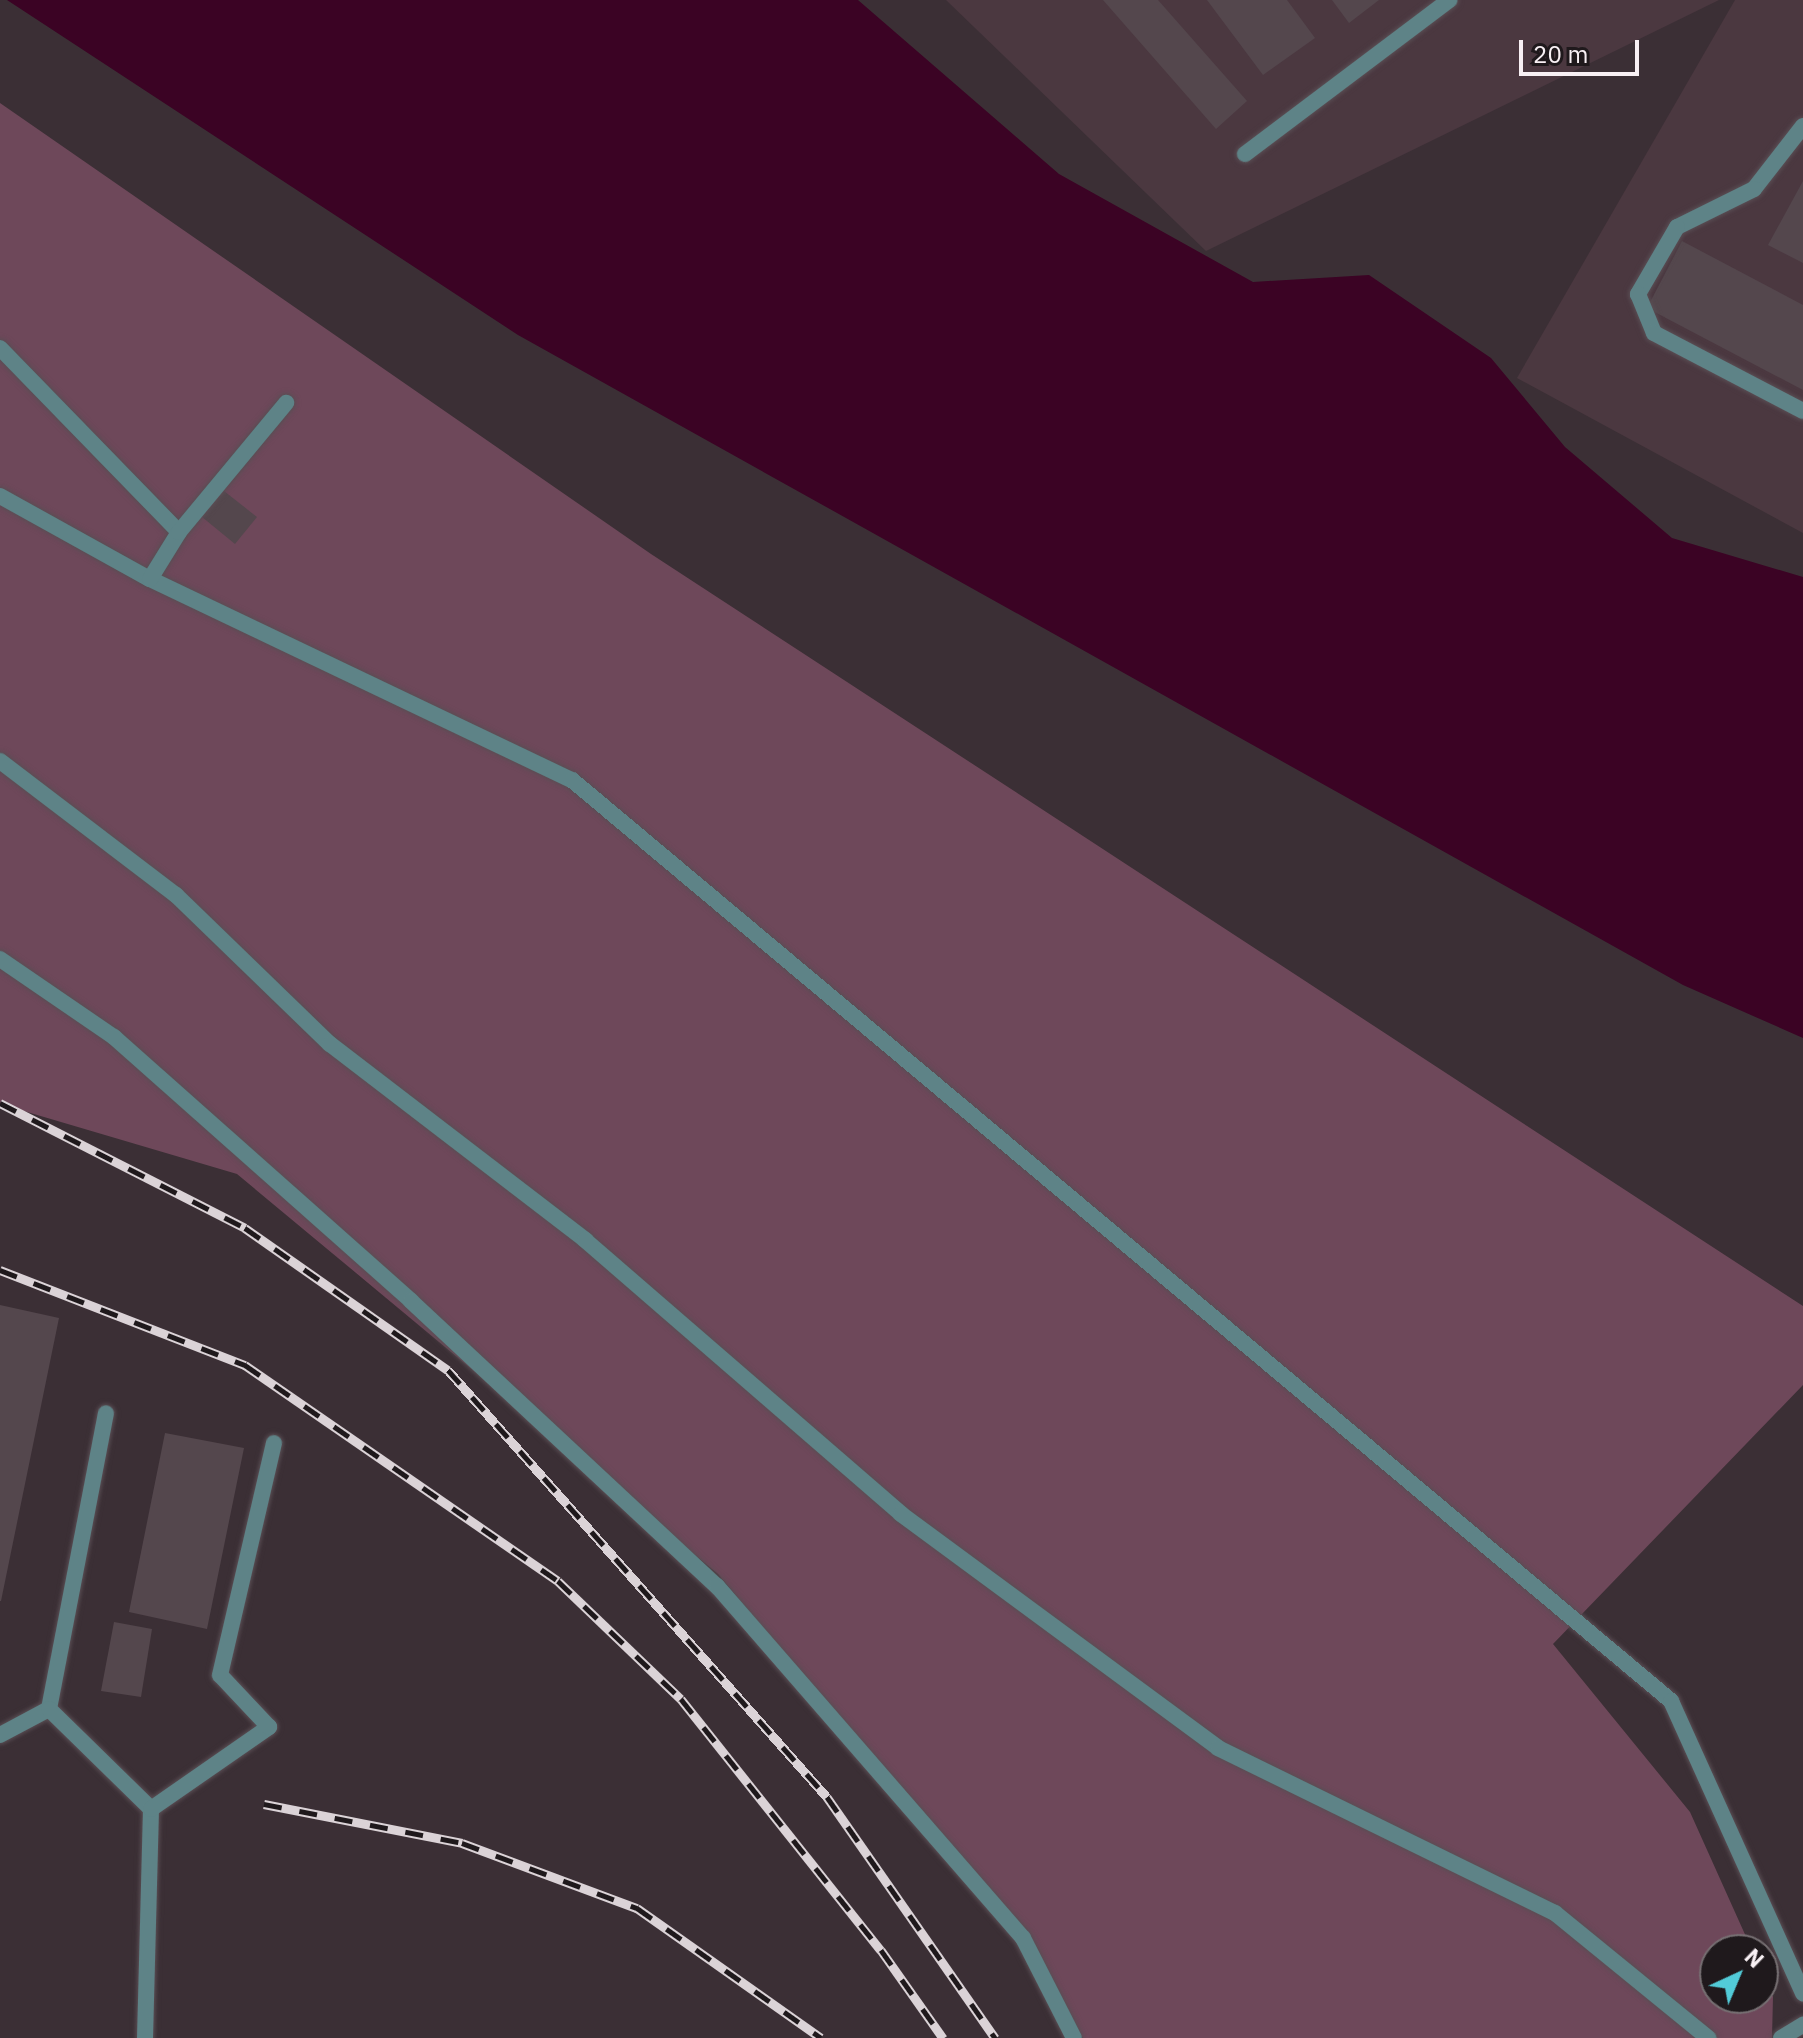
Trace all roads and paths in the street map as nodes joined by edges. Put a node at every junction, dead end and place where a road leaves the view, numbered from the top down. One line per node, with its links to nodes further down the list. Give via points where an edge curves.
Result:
1 (1449, 0): 3 (street)
2 (1803, 126): 6 (street, via 1754,189 1677,227 1638,294 1654,333)
3 (1245, 154)
4 (0, 348): 8 (street)
5 (286, 403): 8 (street)
6 (1803, 411)
7 (0, 496): 9 (street)
8 (179, 532): 9 (street)
9 (150, 579): 17 (street, via 572,780 1671,1701)
10 (0, 761): 21 (street, via 176,895 330,1044 585,1240 901,1514 1218,1748 1555,1913)
11 (0, 959): 20 (street, via 114,1037 411,1301 717,1586 1023,1938)
12 (106, 1413): 14 (street)
13 (274, 1443): 16 (street, via 220,1675 269,1727)
14 (49, 1709): 15 (street); 16 (street)
15 (0, 1735)
16 (151, 1809): 19 (street)
17 (1803, 1994)
18 (1803, 2025): 22 (street)
19 (145, 2038)
20 (1074, 2038)
21 (1708, 2038)
22 (1781, 2038)

